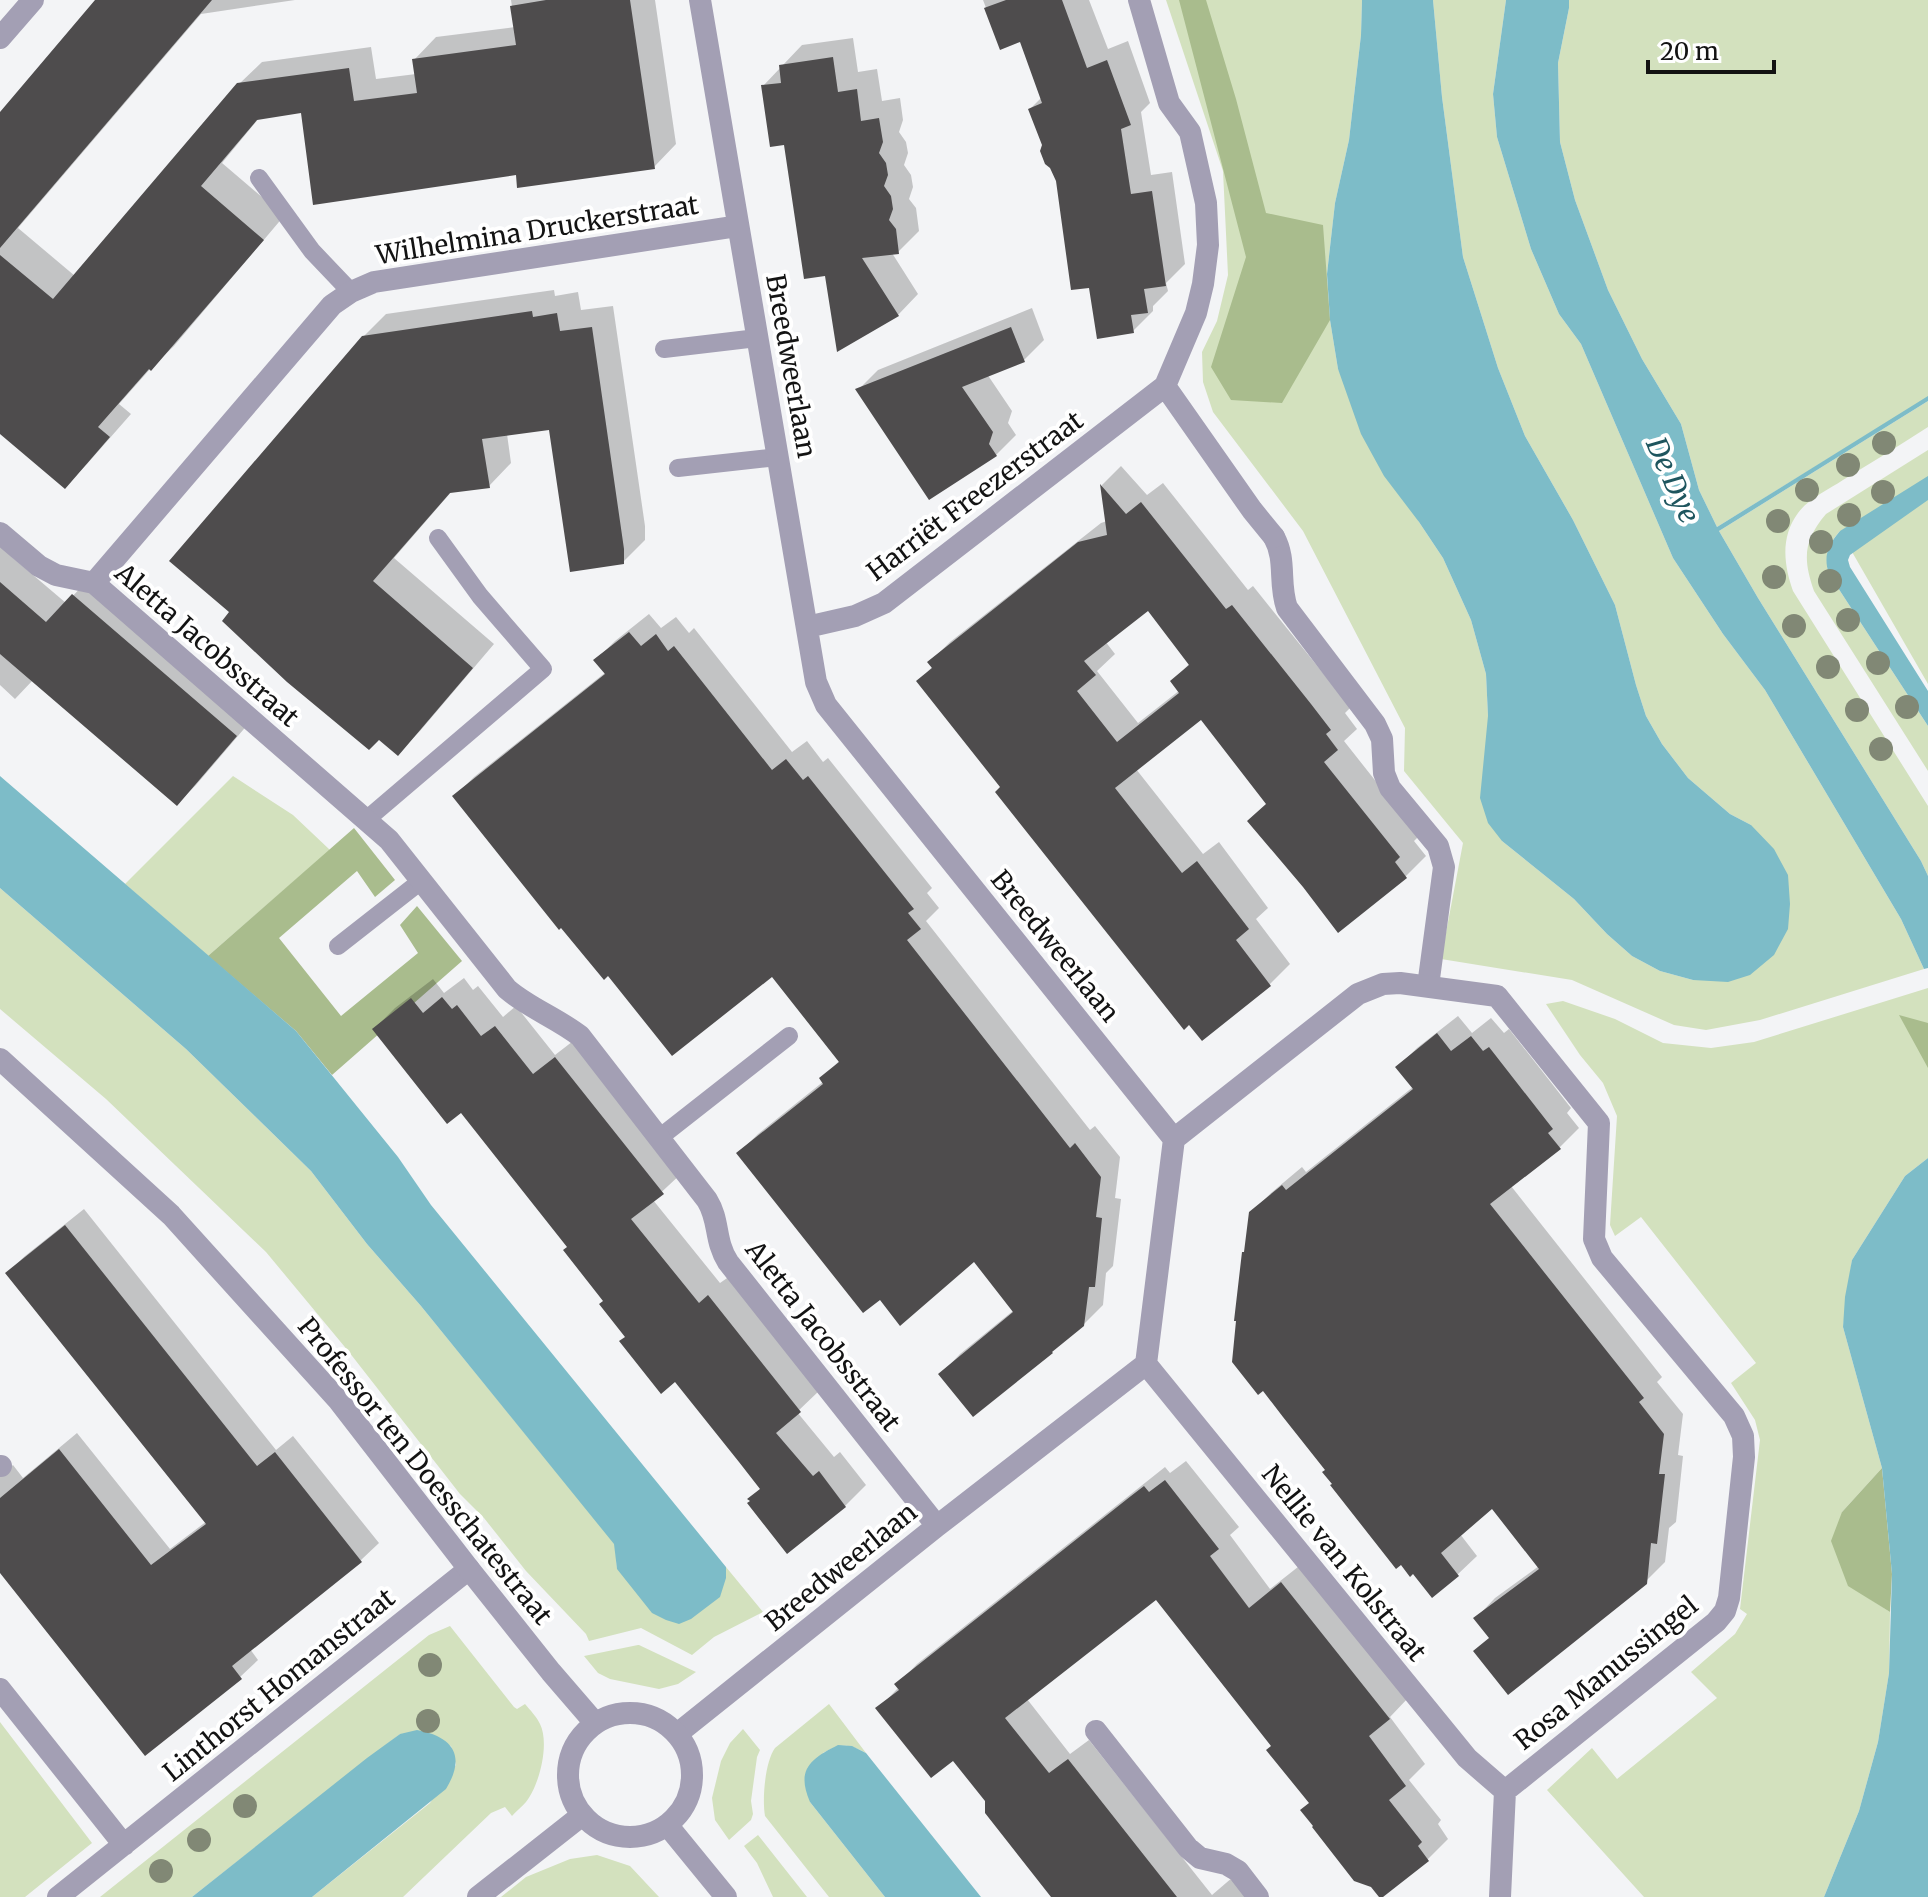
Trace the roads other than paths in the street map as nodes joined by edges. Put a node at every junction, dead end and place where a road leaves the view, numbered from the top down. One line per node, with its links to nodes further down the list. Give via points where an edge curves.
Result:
1 (33, 0): 4 (street)
2 (700, 0): 6 (street, Breedweerlaan)
3 (1139, 0): 10 (street, via 1169,103 1190,132 1206,203 1203,284)
4 (0, 38)
5 (259, 178): 7 (lane, via 312,251)
6 (738, 226): 7 (street, Wilhelmina Druckerstraat, via 374,282); 8 (street, Breedweerlaan)
7 (351, 292): 15 (street, Wilhelmina Druckerstraat, via 332,305)
8 (757, 338): 9 (lane); 11 (street, Breedweerlaan)
9 (664, 349)
10 (1165, 386): 16 (street, Harriët Freezerstraat, via 884,603); 20 (street, via 1274,537 1282,551 1287,608 1375,724 1390,788 1438,846 1444,867)
11 (778, 457): 12 (lane); 16 (street, Breedweerlaan)
12 (678, 468)
13 (0, 533): 15 (street, Aletta Jacobsstraat, via 39,566)
14 (438, 538): 17 (lane, via 543,669)
15 (94, 583): 17 (street, Aletta Jacobsstraat)
16 (807, 627): 24 (street, Breedweerlaan, via 816,682 826,705)
17 (366, 820): 18 (street, Aletta Jacobsstraat)
18 (421, 881): 19 (lane); 23 (street, Aletta Jacobsstraat, via 507,989 580,1036)
19 (338, 946)
20 (1428, 986): 24 (street, via 1383,984 1358,994); 32 (street, Rosa Manussingel, via 1497,996 1599,1123 1594,1239 1602,1258 1734,1416 1743,1436 1725,1611)
21 (789, 1036): 23 (lane)
22 (0, 1059): 27 (street, Professor ten Doesschatestraat, via 171,1215 339,1401)
23 (659, 1138): 26 (street, Aletta Jacobsstraat, via 714,1211 720,1249 728,1262)
24 (1174, 1139): 25 (street)
25 (1146, 1364): 26 (street, Breedweerlaan); 32 (street, Nellie van Kolstraat, via 1467,1758)
26 (937, 1526): 31 (street, Breedweerlaan)
27 (469, 1569): 29 (street, Professor ten Doesschatestraat); 35 (street, Linthorst Homanstraat)
28 (0, 1689): 35 (street)
29 (595, 1723): 31 (street, via 615,1714 638,1713); 33 (street, via 577,1742 568,1767 569,1793)
30 (1096, 1731): 39 (street, via 1188,1848 1200,1858 1238,1871)
31 (677, 1734): 34 (street, via 690,1756 693,1782 685,1807)
32 (1505, 1791): 40 (street)
33 (581, 1816): 34 (street, via 606,1834 638,1838); 37 (street)
34 (668, 1826): 38 (street)
35 (124, 1845): 36 (street, Linthorst Homanstraat)
36 (58, 1897)
37 (478, 1897)
38 (726, 1897)
39 (1258, 1897)
40 (1500, 1897)

